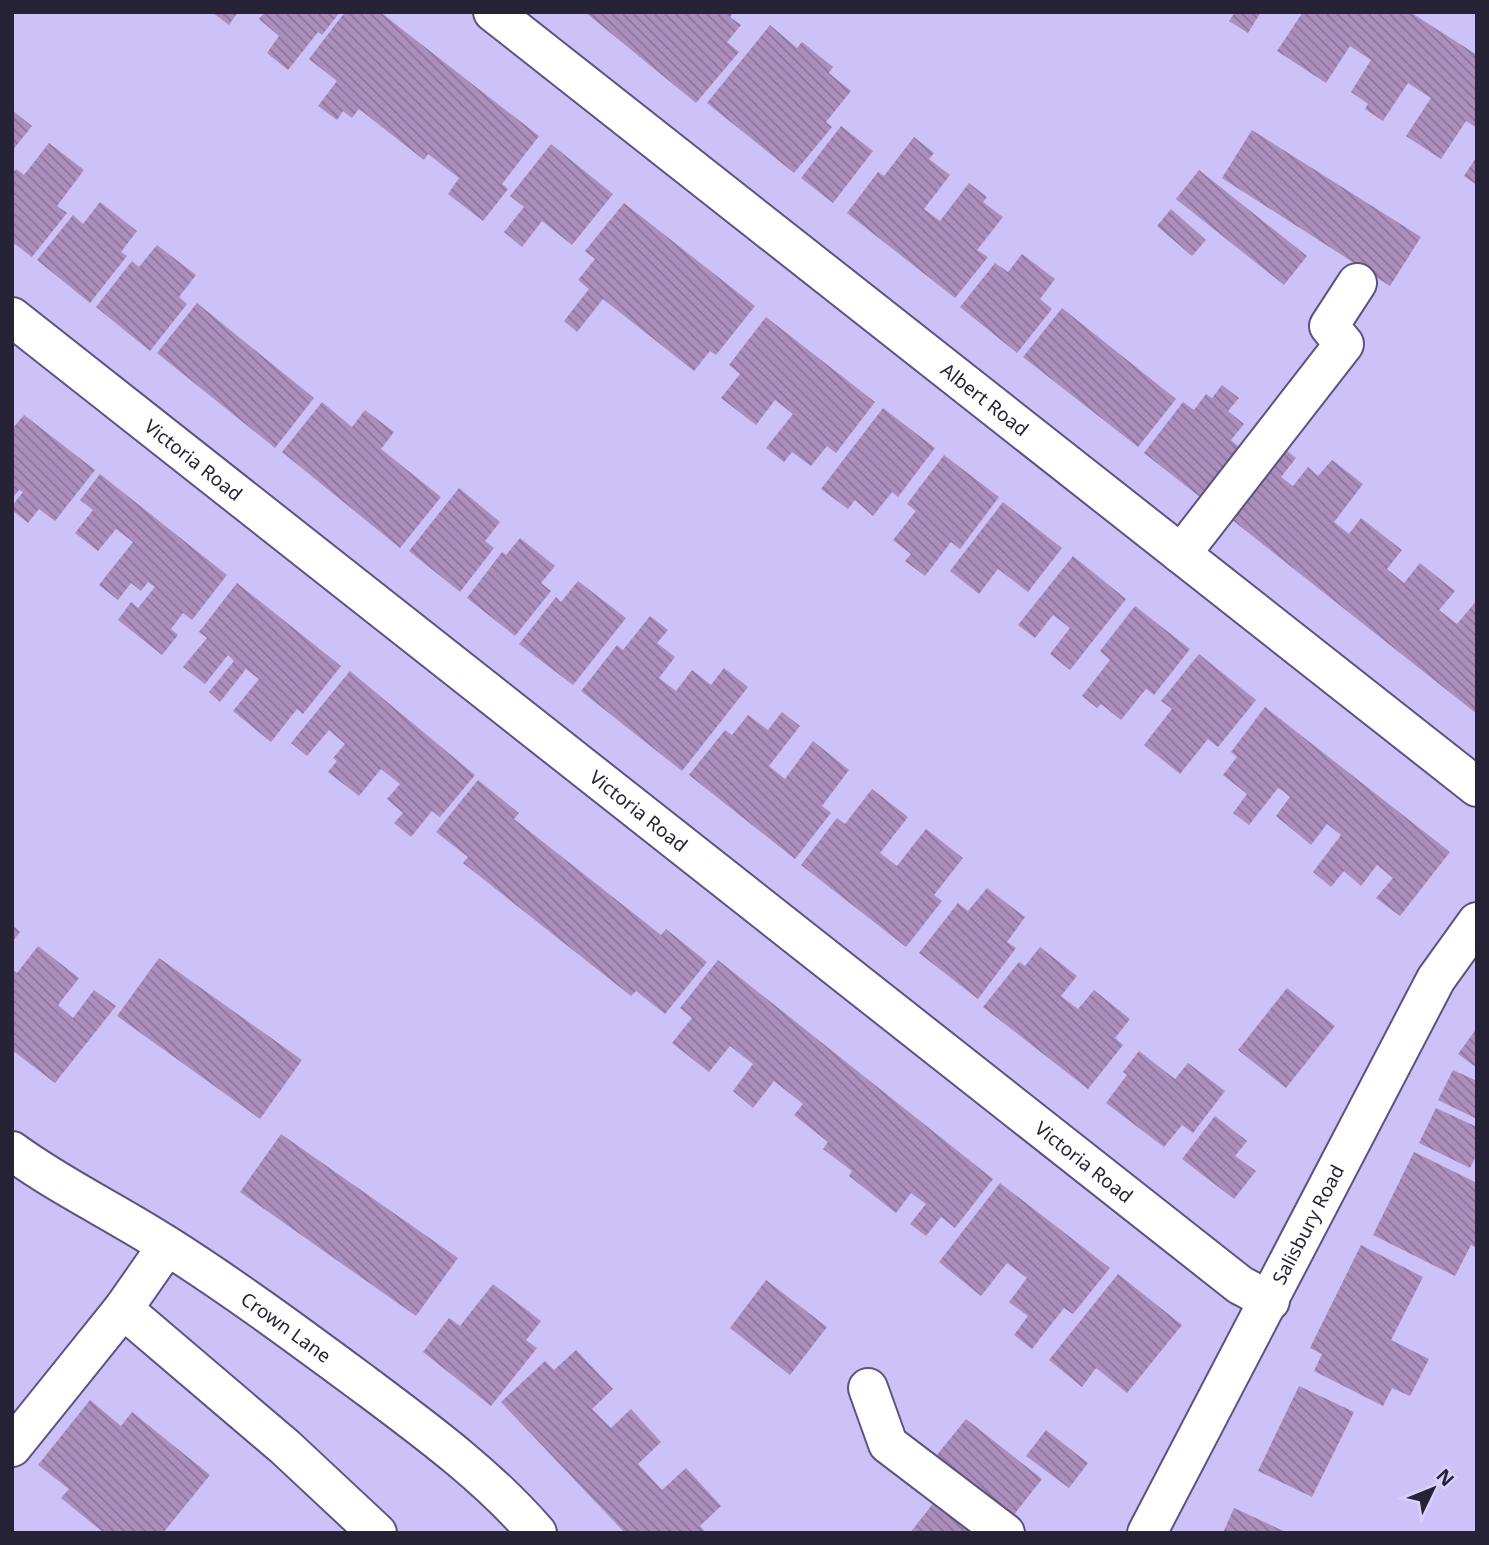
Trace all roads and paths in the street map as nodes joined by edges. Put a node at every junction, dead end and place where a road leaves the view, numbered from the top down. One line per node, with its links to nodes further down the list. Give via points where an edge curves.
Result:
1 (493, 12): 4 (street, Albert Road)
2 (1357, 283): 4 (street, via 1329,326 1344,344)
3 (12, 317): 9 (street, Victoria Road, via 1229,1276)
4 (1181, 554): 5 (street, Albert Road)
5 (1477, 787)
6 (1477, 922): 9 (street, Salisbury Road, via 1436,979)
7 (12, 1151): 8 (street, Crown Lane)
8 (167, 1246): 10 (street); 14 (street, Crown Lane, via 410,1419)
9 (1270, 1301): 16 (street, Salisbury Road)
10 (123, 1309): 12 (street); 13 (street, via 285,1447)
11 (868, 1388): 15 (street, via 888,1444)
12 (12, 1447)
13 (377, 1533)
14 (537, 1533)
15 (1005, 1533)
16 (1147, 1533)

